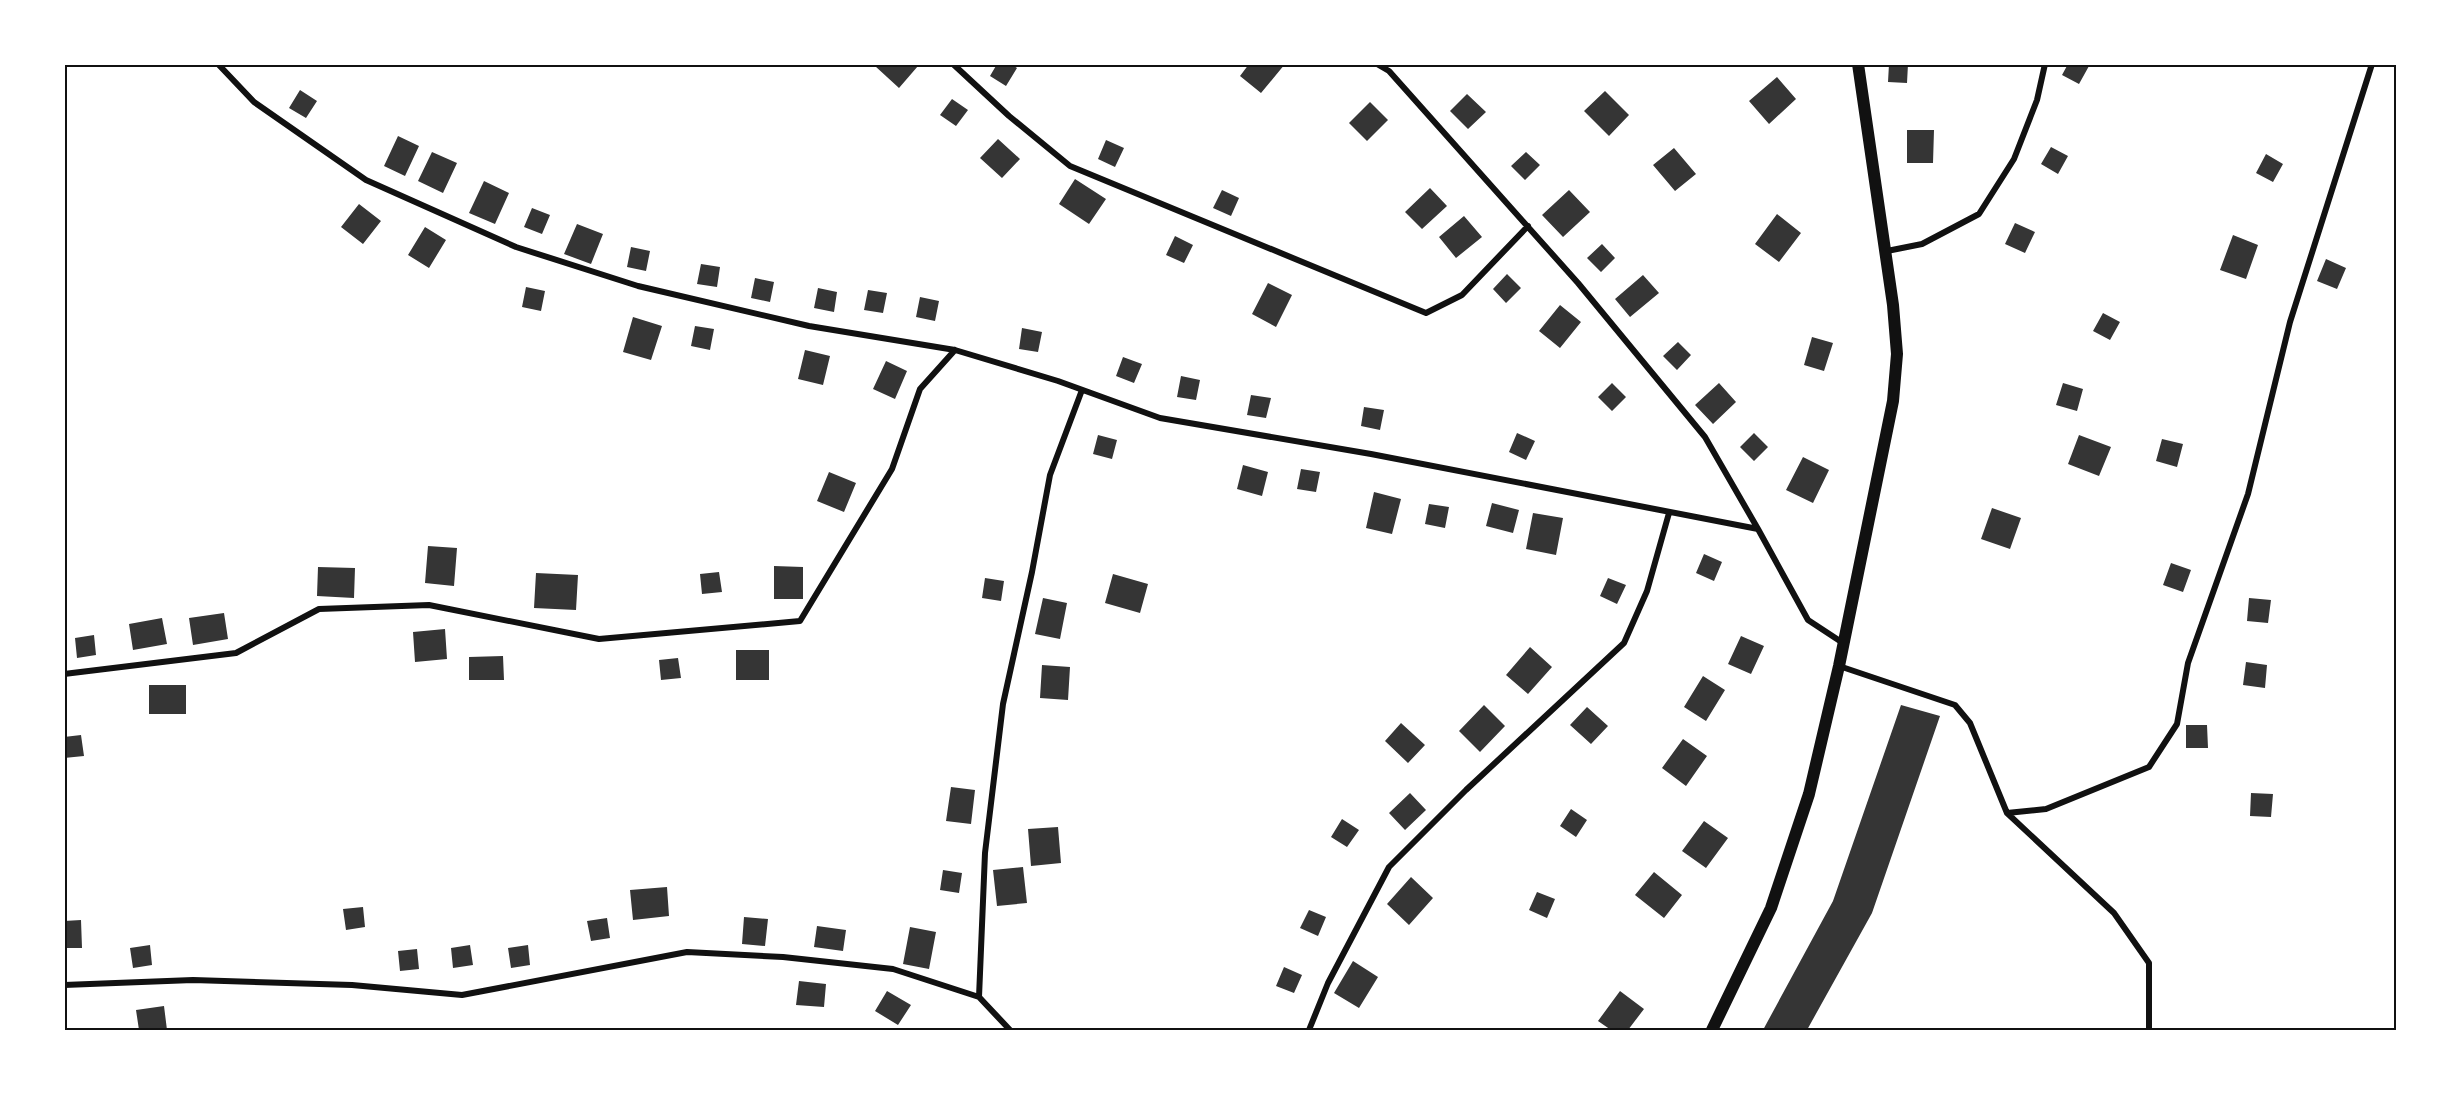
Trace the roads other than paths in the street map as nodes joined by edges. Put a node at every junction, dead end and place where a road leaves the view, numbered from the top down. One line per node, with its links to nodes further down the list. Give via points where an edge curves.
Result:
1 (218, 64): 9 (street, via 254,102 366,180 516,247 638,286 809,326)
2 (953, 64): 7 (street, via 1070,166 1426,313 1462,295)
3 (1377, 64): 7 (street, via 1389,71)
4 (1858, 64): 8 (main road)
5 (2045, 64): 8 (street, via 2037,100 2014,159 1979,214 1922,244)
6 (2372, 64): 16 (street, via 2290,322 2248,494 2188,663 2177,724 2149,767 2046,809)
7 (1528, 226): 12 (street, via 1705,437)
8 (1887, 251): 13 (main road, via 1897,354 1893,401)
9 (955, 350): 10 (street); 15 (street, via 920,389 892,469 800,621 598,639 429,605 319,609 236,652)
10 (1082, 390): 11 (street, via 1160,418 1371,454); 18 (street, via 1050,475 1003,704 985,853)
11 (1669, 513): 12 (street); 20 (street, via 1647,591 1624,643 1389,867 1328,983)
12 (1758, 529): 13 (street, via 1808,620)
13 (1844, 643): 14 (main road)
14 (1839, 666): 16 (street, via 1955,705 1970,723); 21 (main road, via 1809,794 1771,908)
15 (64, 674)
16 (2007, 813): 22 (street, via 2114,913 2149,963)
17 (64, 985): 18 (street, via 193,980 352,985 462,995 687,952 893,969)
18 (979, 997): 19 (street)
19 (1010, 1030)
20 (1309, 1030)
21 (1712, 1030)
22 (2149, 1030)

